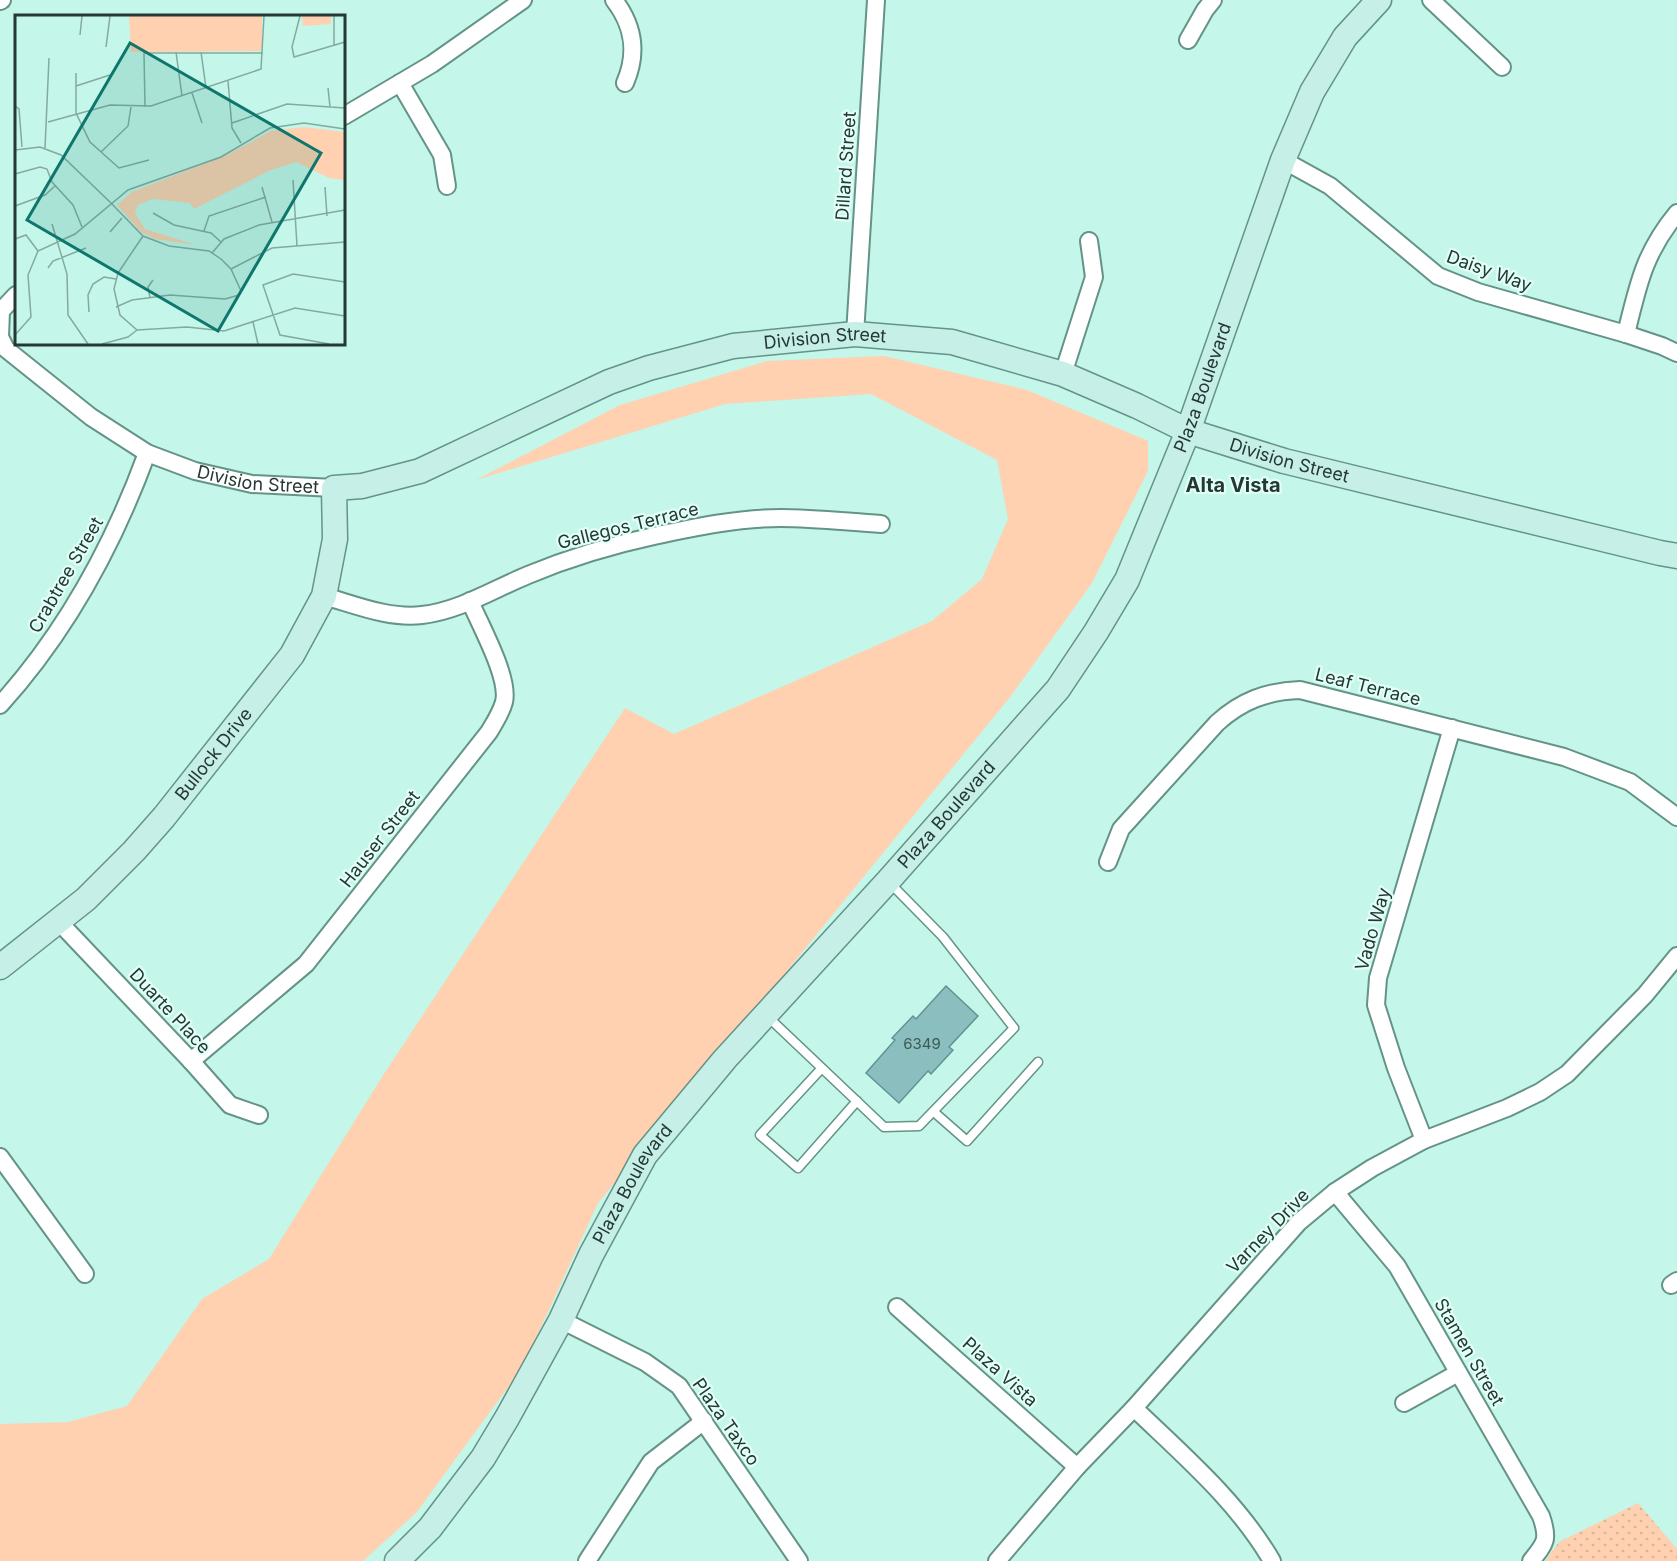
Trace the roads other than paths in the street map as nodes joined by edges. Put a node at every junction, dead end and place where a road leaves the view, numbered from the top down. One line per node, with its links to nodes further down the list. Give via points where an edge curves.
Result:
1 (523, 0): 9 (street)
2 (614, 0): 10 (street, via 631,34 632,59)
3 (876, 0): 17 (street, Dillard Street)
4 (1213, 0): 7 (street)
5 (1379, 0): 12 (main road, Plaza Boulevard, via 1345,38 1312,92)
6 (1431, 0): 8 (street)
7 (1188, 40)
8 (1502, 67)
9 (400, 83): 11 (street); 13 (street, via 442,155)
10 (625, 83)
11 (345, 116)
12 (1283, 160): 18 (street, Daisy Way, via 1330,186 1438,276 1478,292); 21 (main road, Plaza Boulevard)
13 (447, 186)
14 (1677, 213): 18 (street, via 1660,233 1641,273)
15 (1089, 241): 20 (street, via 1094,277)
16 (15, 296): 22 (street, Division Street, via 1,311 0,337 6,349 90,417)
17 (855, 334): 20 (main road, Division Street, via 952,342); 23 (main road, Division Street, via 732,346 648,368 609,382 420,471 362,486)
18 (1626, 334): 19 (street, Daisy Way)
19 (1677, 353)
20 (1063, 374): 21 (main road, Division Street)
21 (1188, 431): 25 (main road, Division Street, via 1284,461); 32 (main road, Plaza Boulevard, via 1127,580 1090,641 1051,697)
22 (147, 453): 23 (street, Division Street, via 195,471 252,484); 28 (street, Crabtree Street, via 118,527 81,596 37,661)
23 (334, 488): 26 (main road, Bullock Drive, via 335,540)
24 (881, 524): 27 (street, Gallegos Terrace, via 780,518 696,528 576,557)
25 (1677, 556)
26 (324, 596): 27 (street, Gallegos Terrace, via 401,616 423,615); 33 (main road, Bullock Drive, via 292,655 164,817)
27 (470, 601): 37 (street, Hauser Street, via 505,681 500,715 306,964)
28 (0, 705)
29 (1452, 728): 30 (street, Leaf Terrace, via 1563,757 1630,782); 31 (street, Leaf Terrace, via 1300,690 1255,698 1217,723 1121,829); 43 (street, Vado Way, via 1378,978 1376,1005)
30 (1677, 817)
31 (1108, 862)
32 (888, 881): 36 (main road, Plaza Boulevard); 41 (lane, via 943,937 1014,1028)
33 (59, 922): 35 (main road, Bullock Drive); 37 (street, Duarte Place)
34 (1677, 956): 43 (street, Varney Drive, via 1645,995 1567,1074 1507,1108)
35 (0, 967)
36 (765, 1015): 39 (lane); 48 (main road, Plaza Boulevard, via 645,1155)
37 (191, 1061): 42 (street, Duarte Place, via 230,1106)
38 (1038, 1062): 41 (lane, via 967,1141)
39 (821, 1069): 40 (lane); 40 (lane, via 760,1135 798,1168)
40 (857, 1101): 41 (lane, via 884,1127 919,1126)
41 (934, 1112)
42 (259, 1115)
43 (1425, 1140): 45 (street, Varney Drive)
44 (0, 1157): 46 (street)
45 (1335, 1192): 49 (street, Stamen Street, via 1397,1266); 51 (street, Varney Drive, via 1299,1222)
46 (85, 1274)
47 (897, 1307): 53 (street, Plaza Vista)
48 (561, 1320): 52 (street, Plaza Taxco, via 645,1362 679,1386); 55 (main road, Plaza Boulevard, via 483,1458 430,1528)
49 (1458, 1373): 50 (street); 59 (street, Stamen Street, via 1541,1516 1545,1544)
50 (1404, 1403)
51 (1134, 1408): 53 (street, Varney Drive); 58 (street, via 1213,1484)
52 (704, 1421): 56 (street, via 651,1462); 57 (street, Plaza Taxco)
53 (1077, 1467): 54 (street, Varney Drive)
54 (1007, 1558)
55 (397, 1561)
56 (587, 1561)
57 (799, 1561)
58 (1272, 1561)
59 (1531, 1561)

